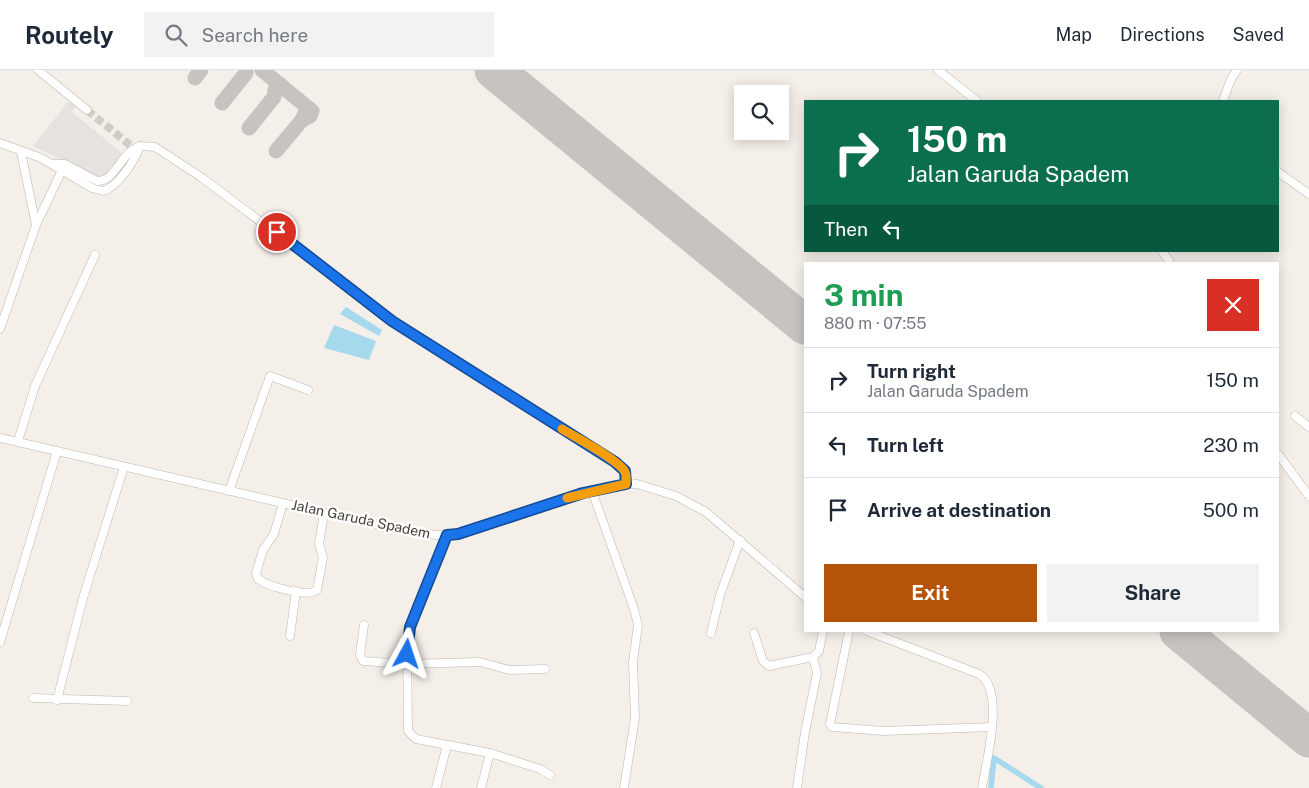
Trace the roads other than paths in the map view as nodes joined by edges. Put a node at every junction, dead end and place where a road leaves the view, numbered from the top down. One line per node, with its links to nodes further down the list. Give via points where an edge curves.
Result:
1 (38, 70): 8 (street)
2 (938, 70): 6 (street)
3 (1226, 70): 5 (street)
4 (1237, 70): 5 (street)
5 (1231, 79): 7 (street)
6 (976, 100)
7 (1223, 100)
8 (87, 110)
9 (0, 143): 10 (street)
10 (21, 152): 11 (street); 14 (street)
11 (64, 167): 14 (street); 25 (street, via 102,181 135,148 155,147 201,177 392,321 615,462 625,471)
12 (1279, 173): 13 (street)
13 (1309, 194)
14 (36, 225): 16 (street)
15 (95, 255): 21 (street, via 35,386)
16 (0, 329)
17 (308, 390): 26 (street, via 270,376)
18 (1295, 416): 19 (street)
19 (1309, 427)
20 (0, 438): 21 (street, Jalan Garuda Spadem)
21 (18, 441): 22 (street, Jalan Garuda Spadem)
22 (57, 451): 24 (street, Jalan Garuda Spadem); 42 (street)
23 (1279, 455): 28 (street)
24 (124, 467): 26 (street, Jalan Garuda Spadem); 47 (street, via 83,598)
25 (626, 484): 27 (street, Jalan Garuda Spadem); 32 (street, Jalan Garuda Spadem, via 650,487 688,502 706,512)
26 (228, 491): 29 (street, Jalan Garuda Spadem)
27 (592, 491): 31 (street, Jalan Garuda Spadem); 55 (street, via 638,625 633,662 635,718)
28 (1309, 496)
29 (283, 503): 30 (street, Jalan Garuda Spadem); 33 (street, via 274,534 265,545 256,573 258,579 267,584)
30 (324, 513): 31 (street, Jalan Garuda Spadem, via 391,528); 33 (street, via 319,544 323,557 317,590 314,593)
31 (447, 535): 44 (street, via 410,627 406,643)
32 (740, 540): 34 (street, Jalan Garuda Spadem); 39 (street, via 720,595)
33 (296, 591): 41 (street)
34 (804, 596)
35 (364, 625): 44 (street, via 361,660)
36 (823, 632): 43 (street, via 819,651)
37 (849, 632): 49 (street, via 831,714 832,727 884,731)
38 (870, 632): 49 (street, via 982,676 992,698)
39 (712, 633)
40 (754, 633): 43 (street, via 767,665 783,665)
41 (290, 636)
42 (0, 642)
43 (813, 657): 56 (street, via 817,673 804,732)
44 (407, 664): 45 (street, via 480,662 509,670); 50 (street, via 408,731 416,739)
45 (545, 669)
46 (33, 698): 47 (street)
47 (58, 700): 48 (street)
48 (127, 701)
49 (992, 727): 57 (street)
50 (447, 745): 51 (street); 53 (street)
51 (490, 753): 52 (street); 54 (street)
52 (550, 775)
53 (436, 788)
54 (480, 788)
55 (624, 788)
56 (797, 788)
57 (982, 788)

